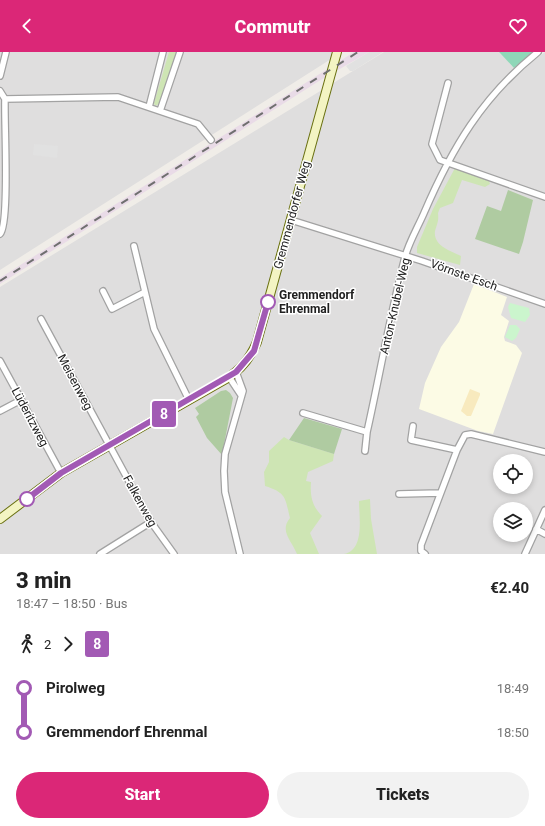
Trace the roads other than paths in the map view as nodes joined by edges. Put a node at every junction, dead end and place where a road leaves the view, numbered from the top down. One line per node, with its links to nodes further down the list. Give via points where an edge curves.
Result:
1 (6, 52): 6 (street)
2 (164, 52): 10 (street)
3 (180, 52): 11 (street)
4 (337, 52): 15 (street, Gremmendorfer Weg)
5 (538, 52): 13 (street, Anton-Knubel-Weg, via 515,71 486,102)
6 (0, 76)
7 (448, 83): 13 (street, via 432,144 440,160)
8 (0, 91): 9 (street)
9 (5, 99): 10 (street, via 118,97); 16 (street, via 5,204 4,227)
10 (149, 106): 11 (street)
11 (160, 111): 12 (street, via 198,124)
12 (211, 140)
13 (448, 163): 14 (street); 18 (street, Anton-Knubel-Weg)
14 (545, 197)
15 (290, 220): 18 (street, Vörnste Esch); 24 (street, Gremmendorfer Weg, via 257,342 249,358)
16 (0, 234)
17 (134, 246): 20 (street)
18 (405, 256): 21 (street, Vörnste Esch); 32 (street, Anton-Knubel-Weg)
19 (103, 291): 20 (street, via 112,309)
20 (145, 292): 28 (street, via 154,329)
21 (545, 304)
22 (41, 319): 33 (street, Meisenweg)
23 (0, 361): 27 (street, Lüderitzweg)
24 (236, 372): 25 (street, Gremmendorfer Weg); 26 (street, via 243,387)
25 (229, 377): 26 (street); 28 (street, Gremmendorfer Weg)
26 (242, 395): 47 (street, via 225,454 224,472 225,492)
27 (21, 400): 29 (street); 37 (street, Lüderitzweg)
28 (189, 400): 33 (street, Gremmendorfer Weg)
29 (0, 411)
30 (303, 413): 32 (street)
31 (413, 426): 34 (street, via 410,440)
32 (367, 432): 35 (street, Anton-Knubel-Weg)
33 (109, 445): 37 (street, Gremmendorfer Weg); 42 (street, Falkenweg)
34 (457, 450): 36 (street, via 465,435 471,434); 38 (street)
35 (365, 451)
36 (545, 452)
37 (61, 473): 41 (street, Gremmendorfer Weg)
38 (440, 493): 39 (street); 48 (street, via 421,545 421,551)
39 (399, 494)
40 (545, 510): 43 (street)
41 (0, 519)
42 (151, 522): 45 (street); 46 (street, Falkenweg)
43 (536, 529): 44 (street); 49 (street)
44 (545, 534)
45 (100, 554)
46 (174, 554)
47 (240, 554)
48 (425, 554)
49 (525, 554)

